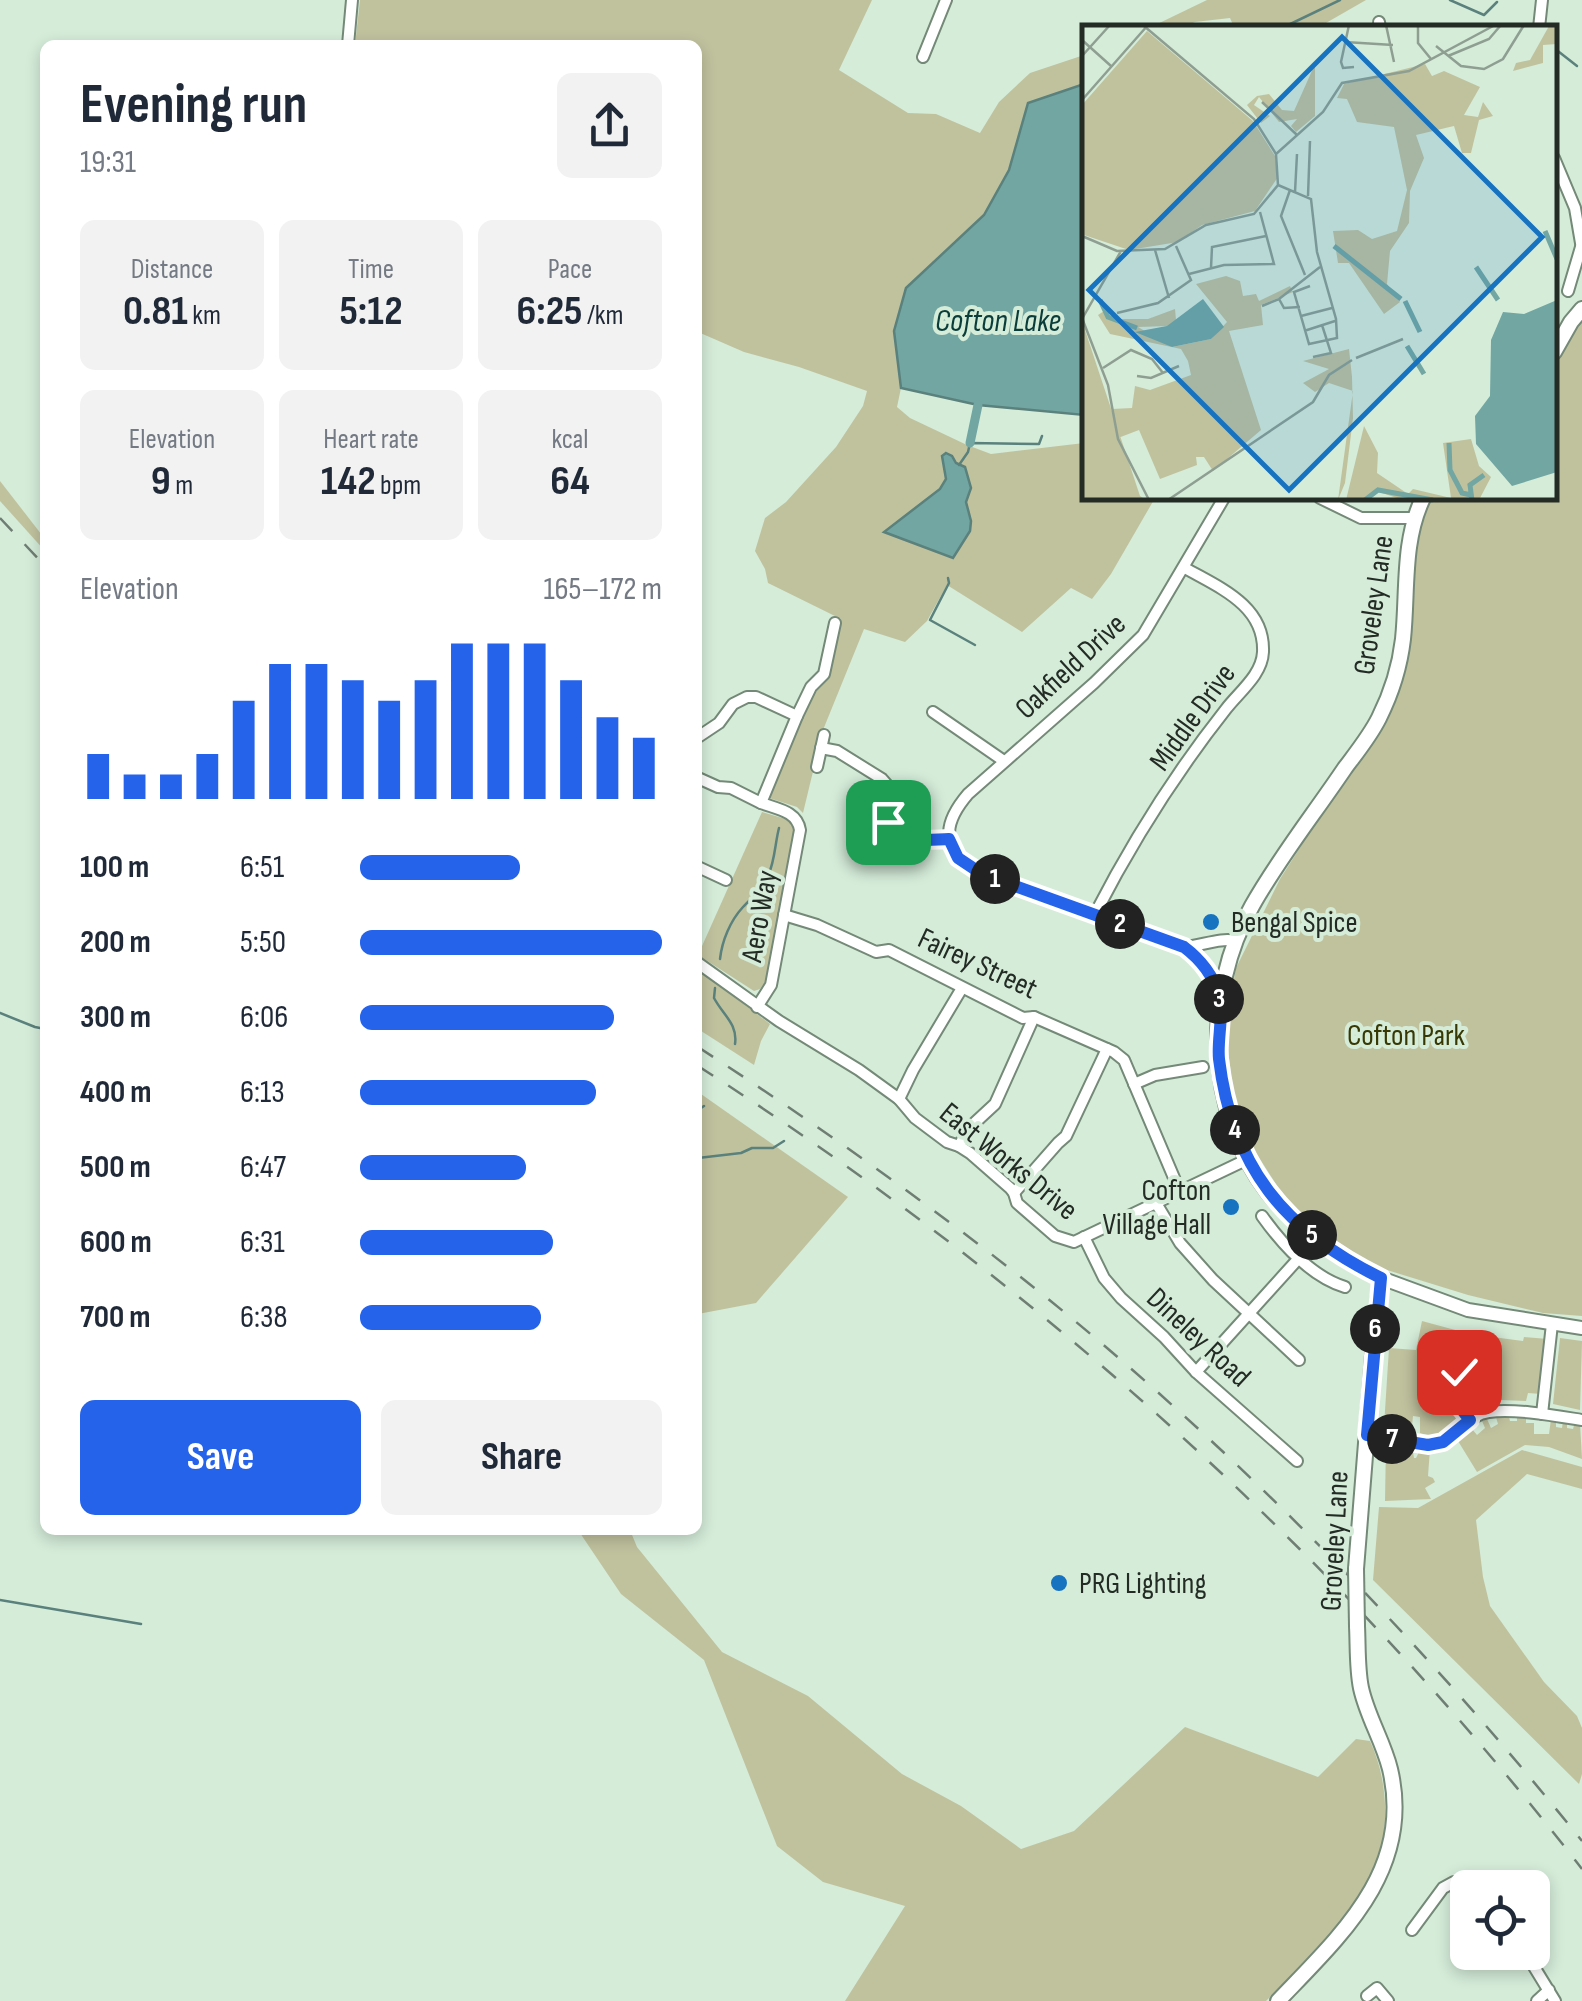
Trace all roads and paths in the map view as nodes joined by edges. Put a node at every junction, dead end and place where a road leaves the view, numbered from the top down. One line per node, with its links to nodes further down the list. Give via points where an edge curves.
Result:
1 (352, 0): 5 (street)
2 (946, 0): 6 (street)
3 (1542, 0): 4 (street)
4 (1539, 25)
5 (348, 40)
6 (923, 57)
7 (1557, 165): 8 (street, via 1576,208)
8 (1582, 248): 9 (street)
9 (1568, 291)
10 (1582, 309): 11 (main road)
11 (1557, 347)
12 (1223, 500): 16 (street, Oakfield Drive)
13 (1324, 500): 15 (street, via 1361,518)
14 (1421, 500): 15 (main road, Groveley Lane)
15 (1413, 518): 32 (main road, Groveley Lane, via 1402,643 1378,720 1272,873)
16 (1184, 568): 23 (street, Oakfield Drive, via 1143,634); 30 (street, Middle Drive, via 1248,608 1263,655 1256,674 1150,818)
17 (835, 622): 19 (street, via 824,674)
18 (933, 712): 23 (street)
19 (796, 716): 20 (street, via 746,697); 26 (street)
20 (702, 734)
21 (824, 735): 22 (street)
22 (821, 748): 24 (street); 27 (street, via 882,779 889,787 888,822 898,834)
23 (1004, 761): 27 (street, Oakfield Drive, via 956,808)
24 (817, 767)
25 (702, 780): 26 (street)
26 (761, 803): 31 (street, Aero Way, via 798,820)
27 (949, 839): 30 (street, via 958,858 982,874)
28 (702, 870): 29 (street)
29 (726, 880)
30 (1095, 914): 34 (street)
31 (784, 915): 37 (street, Fairey Street, via 876,952 889,950); 39 (street, Aero Way, via 772,986)
32 (1235, 941): 33 (street); 38 (main road, Groveley Lane)
33 (1206, 945): 34 (street); 36 (street)
34 (1184, 947): 36 (street)
35 (702, 966): 39 (street, East Works Drive)
36 (1204, 966): 38 (street)
37 (962, 988): 40 (street, Fairey Street, via 1023,1018); 44 (street)
38 (1220, 997): 46 (main road, Groveley Lane, via 1219,1059)
39 (757, 1006): 44 (street, East Works Drive)
40 (1034, 1017): 41 (street, Fairey Street); 45 (street, via 995,1104)
41 (1106, 1049): 43 (street, Fairey Street, via 1124,1060); 48 (street, via 1066,1136)
42 (1203, 1067): 43 (street)
43 (1134, 1084): 47 (street, Fairey Street)
44 (899, 1099): 45 (street, East Works Drive)
45 (959, 1146): 48 (street, East Works Drive)
46 (1248, 1159): 47 (street, East Works Drive); 53 (main road, Groveley Lane, via 1270,1195 1301,1226)
47 (1180, 1192): 49 (street, East Works Drive)
48 (1014, 1193): 51 (street, East Works Drive, via 1055,1236 1074,1242)
49 (1156, 1202): 51 (street, East Works Drive); 55 (street, via 1174,1236)
50 (1262, 1216): 52 (street)
51 (1084, 1237): 59 (street, Dineley Road, via 1112,1288)
52 (1299, 1258): 54 (street); 55 (street)
53 (1381, 1278): 56 (street, via 1468,1310); 64 (main road, Groveley Lane)
54 (1345, 1286)
55 (1248, 1314): 58 (street); 59 (street)
56 (1552, 1324): 57 (street); 61 (street)
57 (1582, 1328)
58 (1299, 1360)
59 (1196, 1372): 65 (street, Dineley Road)
60 (1459, 1372): 62 (street, via 1454,1400)
61 (1542, 1414): 62 (street, via 1488,1412); 63 (street)
62 (1470, 1420): 64 (street, via 1443,1442 1428,1445)
63 (1582, 1420)
64 (1367, 1435): 71 (main road, Groveley Lane, bridge, via 1356,1569 1361,1688 1389,1765 1395,1818 1380,1878 1367,1900)
65 (1297, 1460)
66 (1450, 1884): 67 (street)
67 (1412, 1930)
68 (1536, 1970): 69 (street)
69 (1548, 1990): 73 (street); 74 (street)
70 (1367, 1996): 72 (street, via 1377,1988)
71 (1278, 2001)
72 (1388, 2001)
73 (1537, 2001)
74 (1556, 2001)

